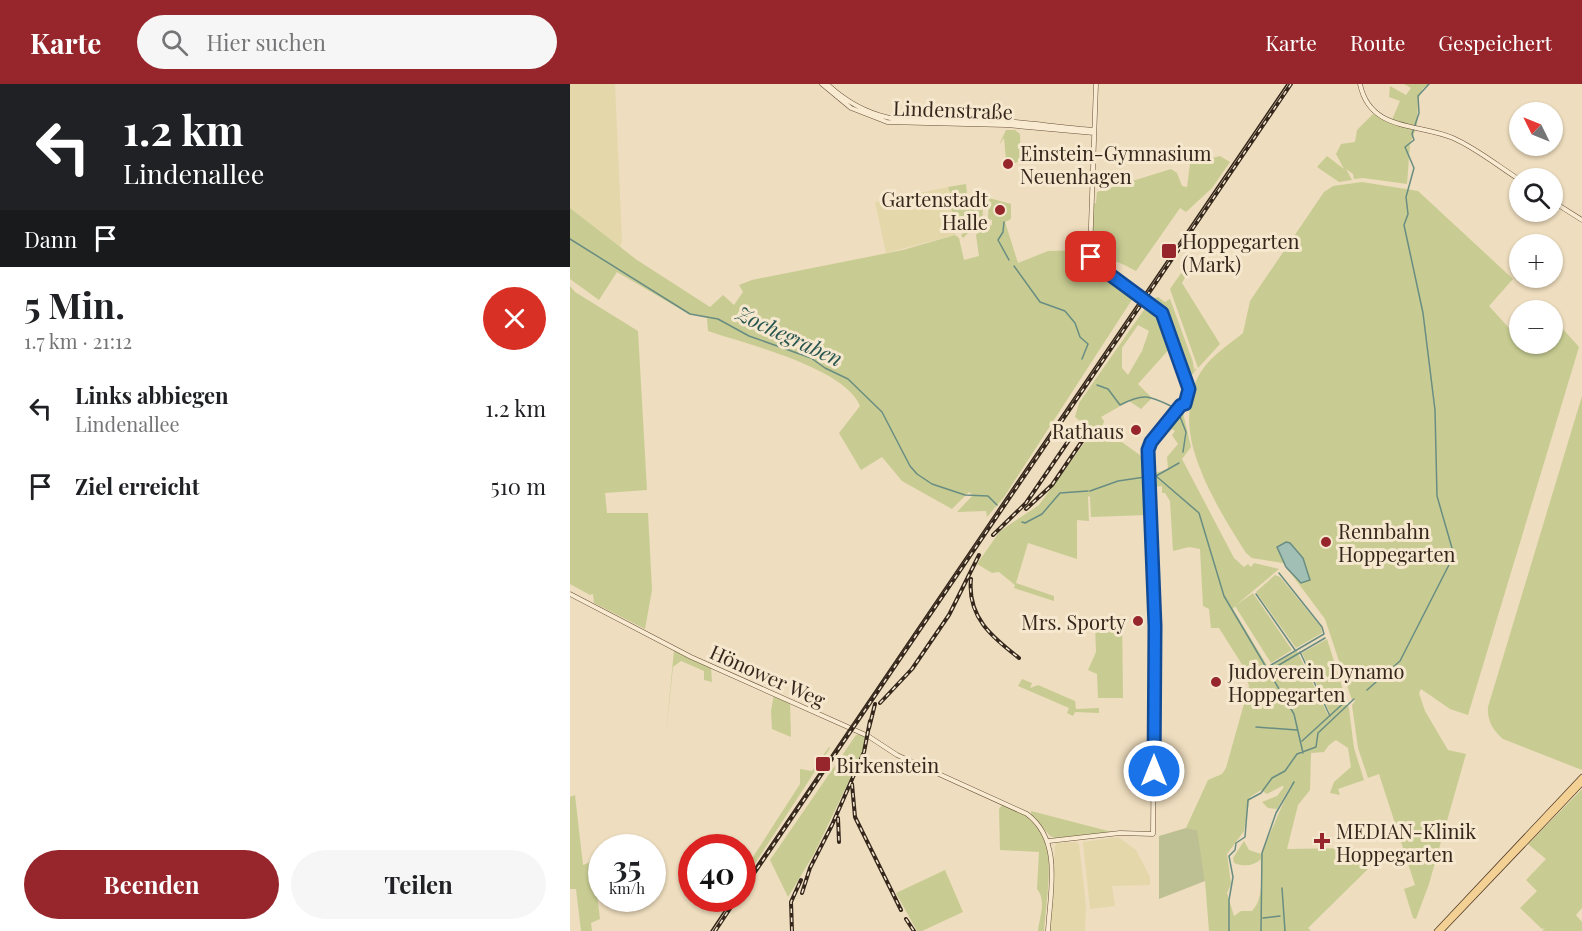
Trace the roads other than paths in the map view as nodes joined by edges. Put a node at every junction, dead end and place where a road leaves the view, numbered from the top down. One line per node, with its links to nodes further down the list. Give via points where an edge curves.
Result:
1 (822, 84): 5 (street, Lindenstraße, via 851,108 887,122)
2 (827, 84): 5 (street, Lindenstraße, via 859,108 893,119 1003,121)
3 (1096, 84): 5 (street)
4 (1360, 84): 6 (street, via 1372,111 1415,129 1453,138)
5 (1094, 132): 12 (street, via 1091,257 1162,313 1189,389 1185,404 1148,450 1155,626 1153,833)
6 (1509, 173)
7 (1563, 208): 8 (street)
8 (1582, 220)
9 (570, 594): 12 (street, Hönower Weg, via 673,648 1023,812 1041,827)
10 (1582, 777): 14 (main road)
11 (1582, 783): 15 (main road)
12 (1049, 841): 13 (street)
13 (1048, 931)
14 (1437, 931)
15 (1441, 931)

